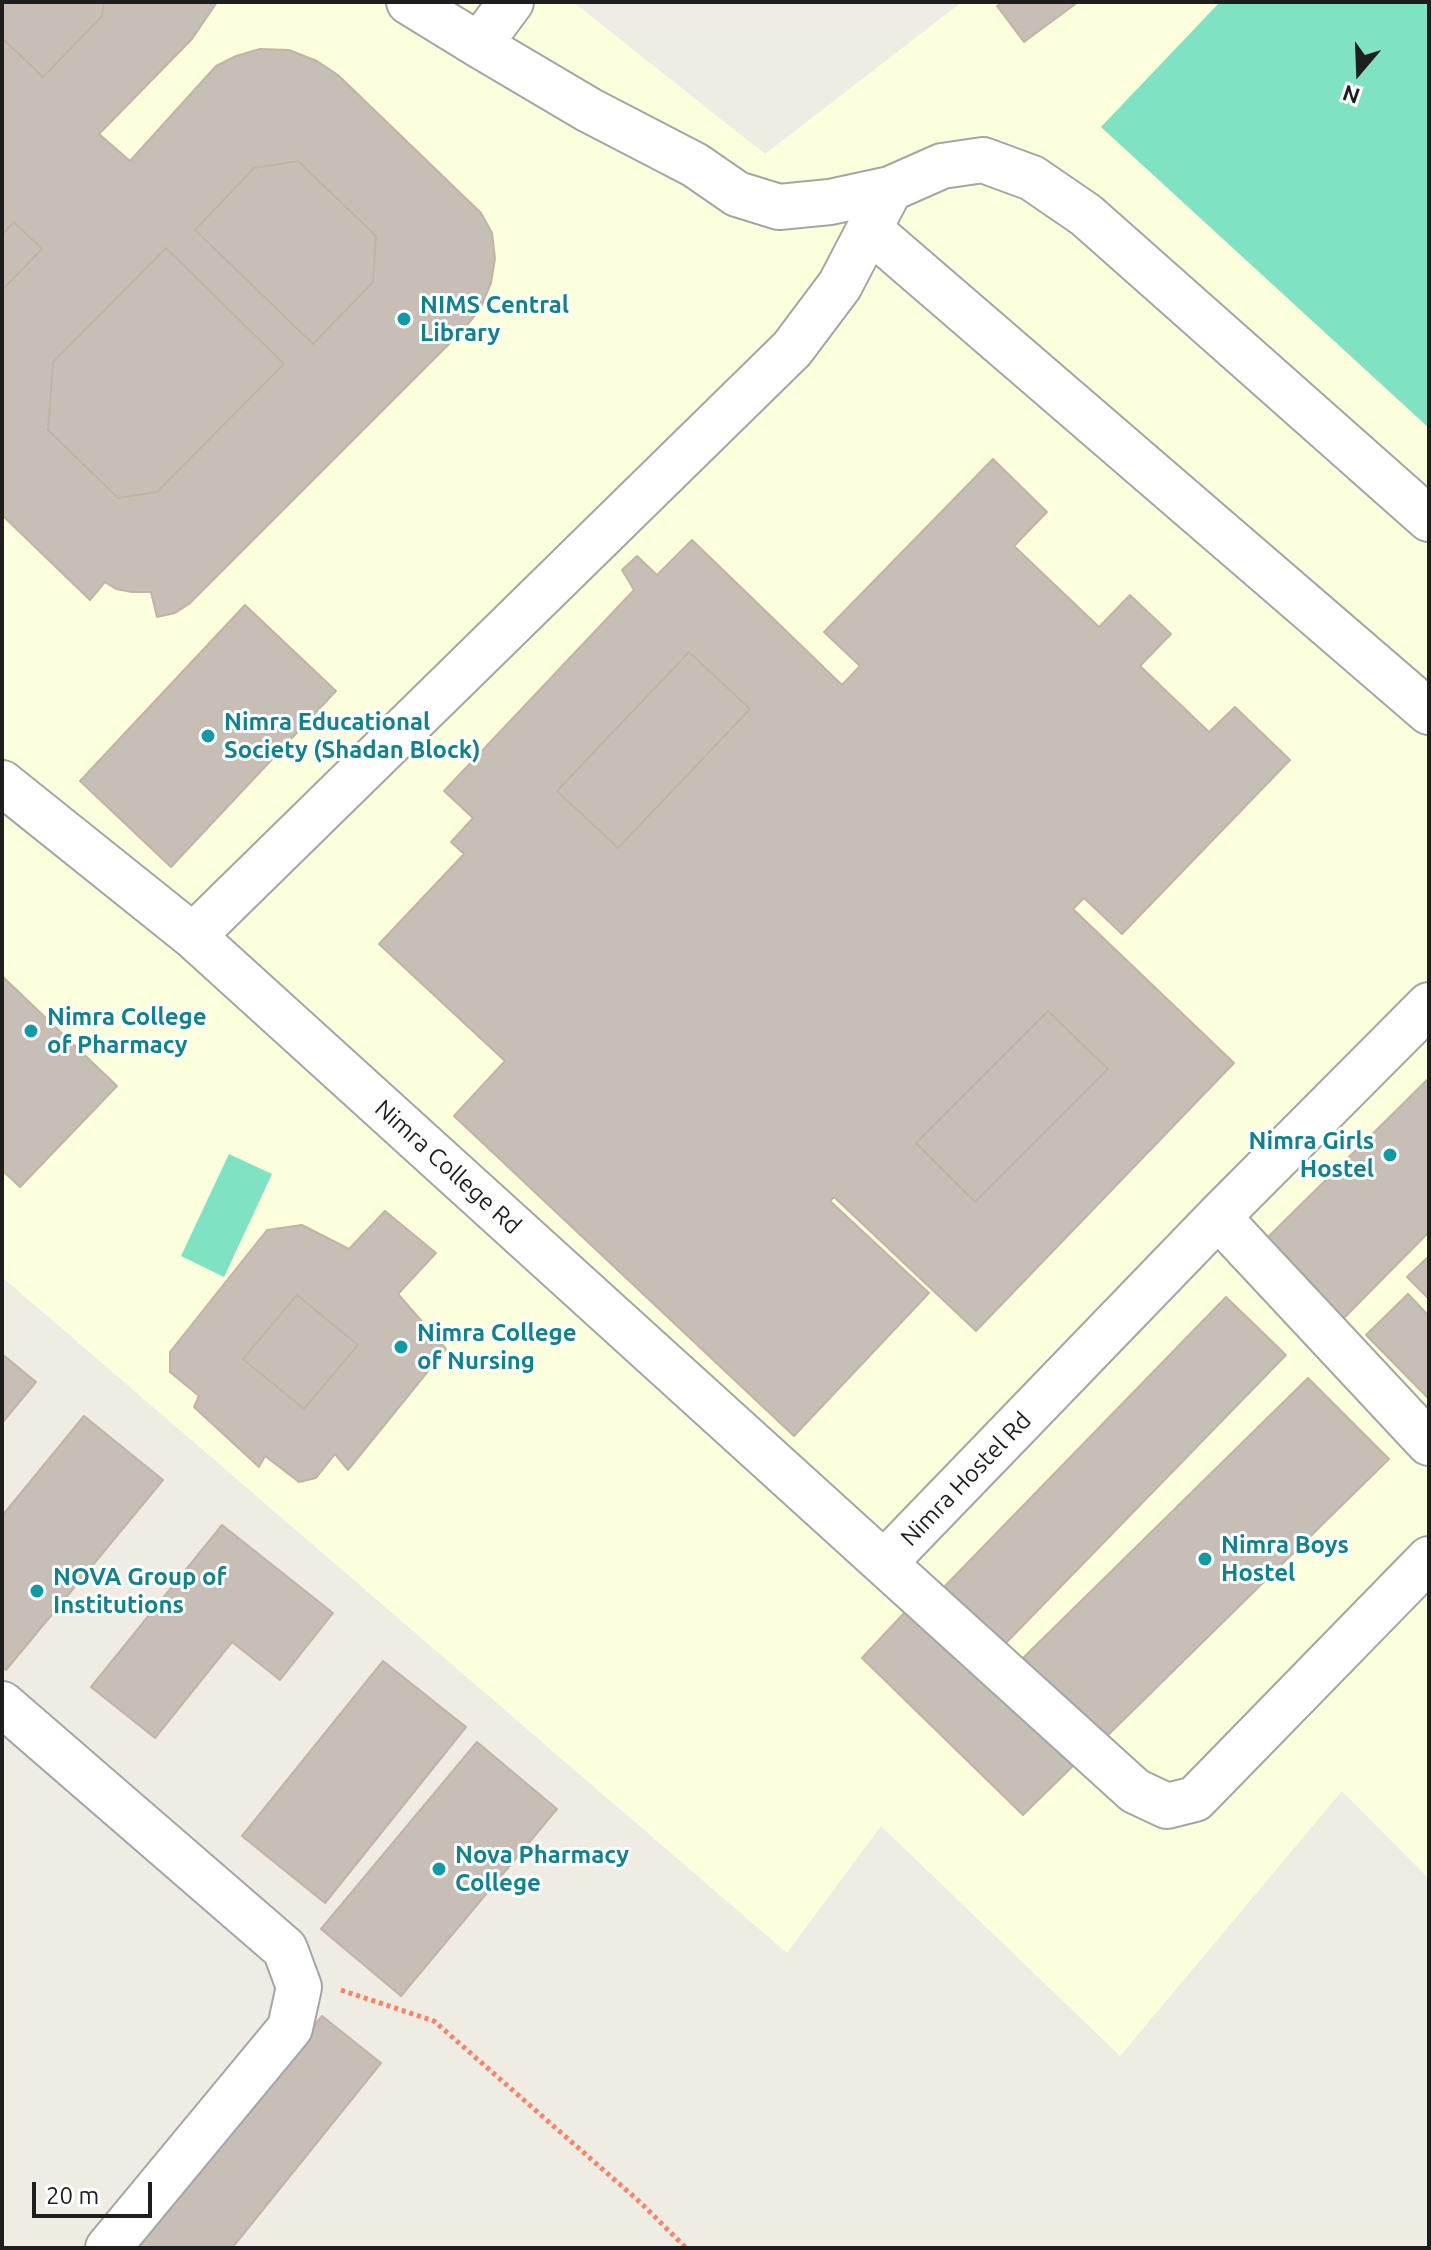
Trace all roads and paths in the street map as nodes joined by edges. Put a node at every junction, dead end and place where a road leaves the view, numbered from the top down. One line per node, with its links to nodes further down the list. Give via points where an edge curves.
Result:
1 (409, 2): 3 (street)
2 (511, 2): 3 (street)
3 (479, 45): 4 (street, via 695,165 737,194 779,207)
4 (890, 189): 5 (street); 6 (street, via 942,166 983,160 1032,178 1086,215)
5 (870, 230): 7 (street); 9 (street, via 840,285 792,349)
6 (1429, 519)
7 (1429, 712)
8 (2, 783): 9 (street, Nimra College Rd)
9 (193, 936): 14 (street, Nimra College Rd)
10 (1429, 1005): 11 (street, Nimra Hostel Rd)
11 (1218, 1217): 12 (street); 14 (street, Nimra Hostel Rd)
12 (1429, 1443)
13 (1429, 1559): 14 (street, Nimra Hostel Rd, via 1195,1799 1167,1806 1135,1791)
14 (885, 1562)
15 (2, 1704): 16 (street, via 285,1949)
16 (295, 1975): 17 (street, via 299,1987 290,2028); 18 (path, via 434,2021)
17 (108, 2248)
18 (686, 2248)

